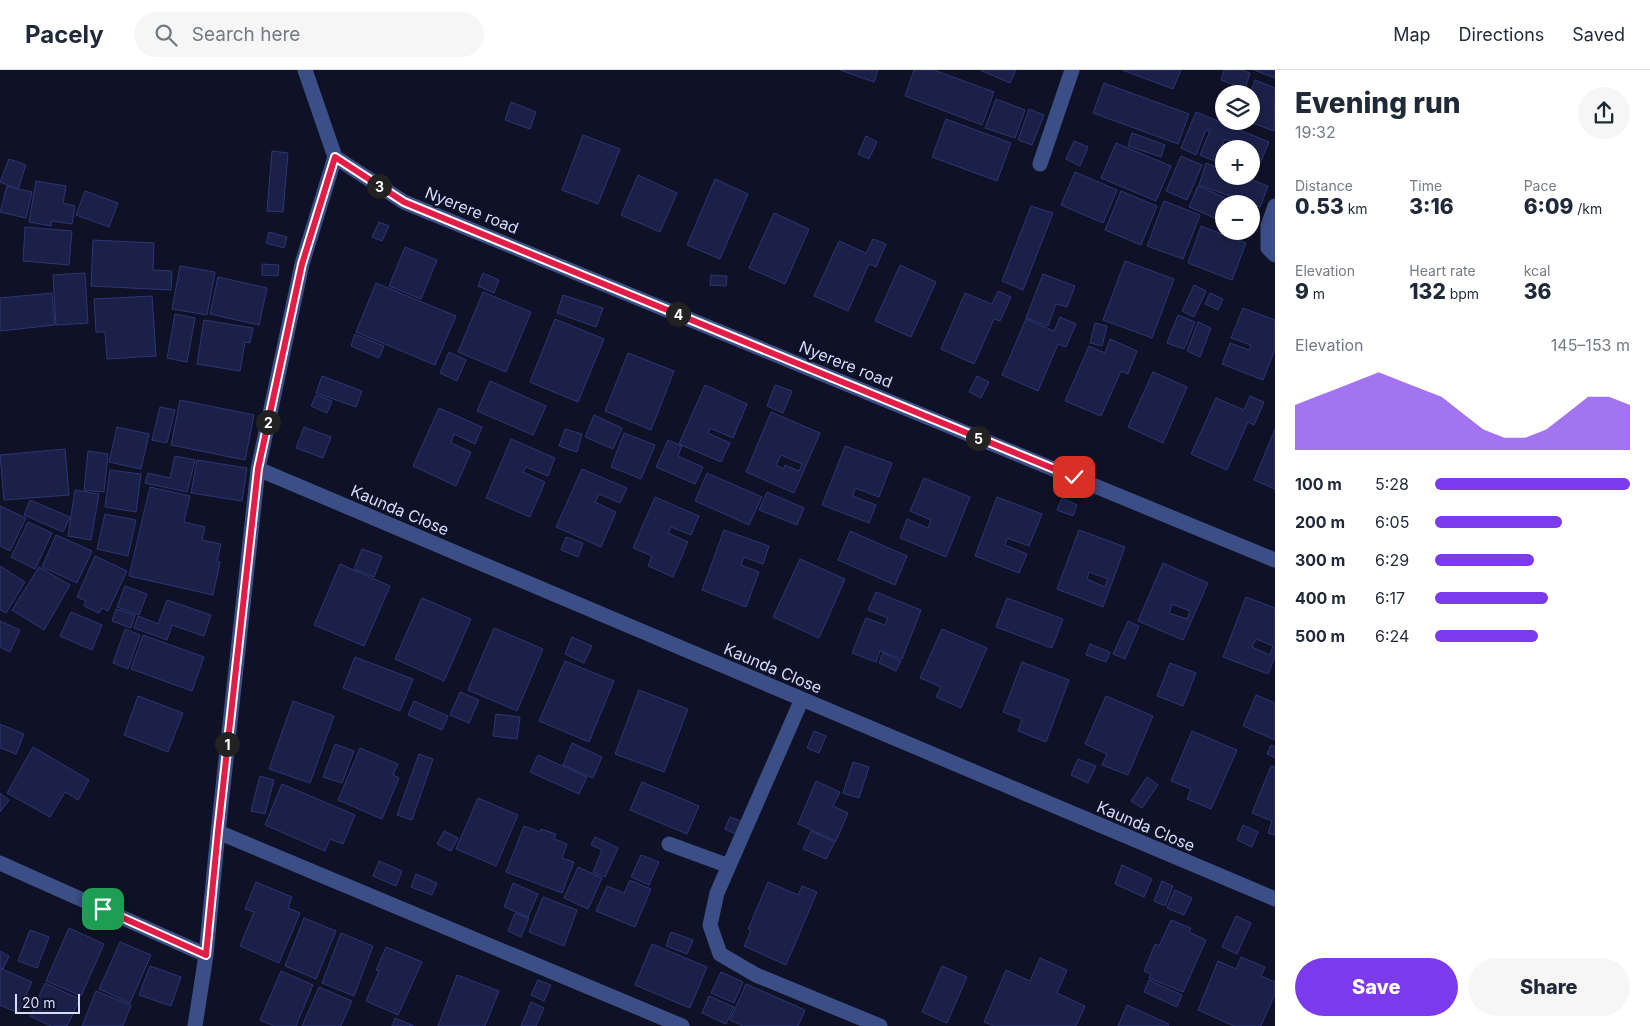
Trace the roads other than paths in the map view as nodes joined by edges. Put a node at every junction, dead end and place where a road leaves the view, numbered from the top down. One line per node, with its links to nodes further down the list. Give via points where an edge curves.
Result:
1 (305, 70): 3 (street)
2 (1072, 70): 4 (street)
3 (335, 157): 7 (street, via 302,264); 8 (street, Nyerere road, via 404,202)
4 (1040, 164)
5 (1275, 206): 6 (street, via 1268,226 1268,248)
6 (1275, 255)
7 (258, 469): 9 (street, Kaunda Close); 10 (street)
8 (1275, 560)
9 (802, 699): 13 (street); 14 (street, Kaunda Close)
10 (218, 832): 15 (street); 17 (street)
11 (670, 844): 13 (street)
12 (0, 862): 15 (street)
13 (729, 866): 18 (street, via 717,893 710,926 720,954 756,975)
14 (1275, 899)
15 (206, 955): 16 (street)
16 (195, 1026)
17 (682, 1026)
18 (880, 1026)

